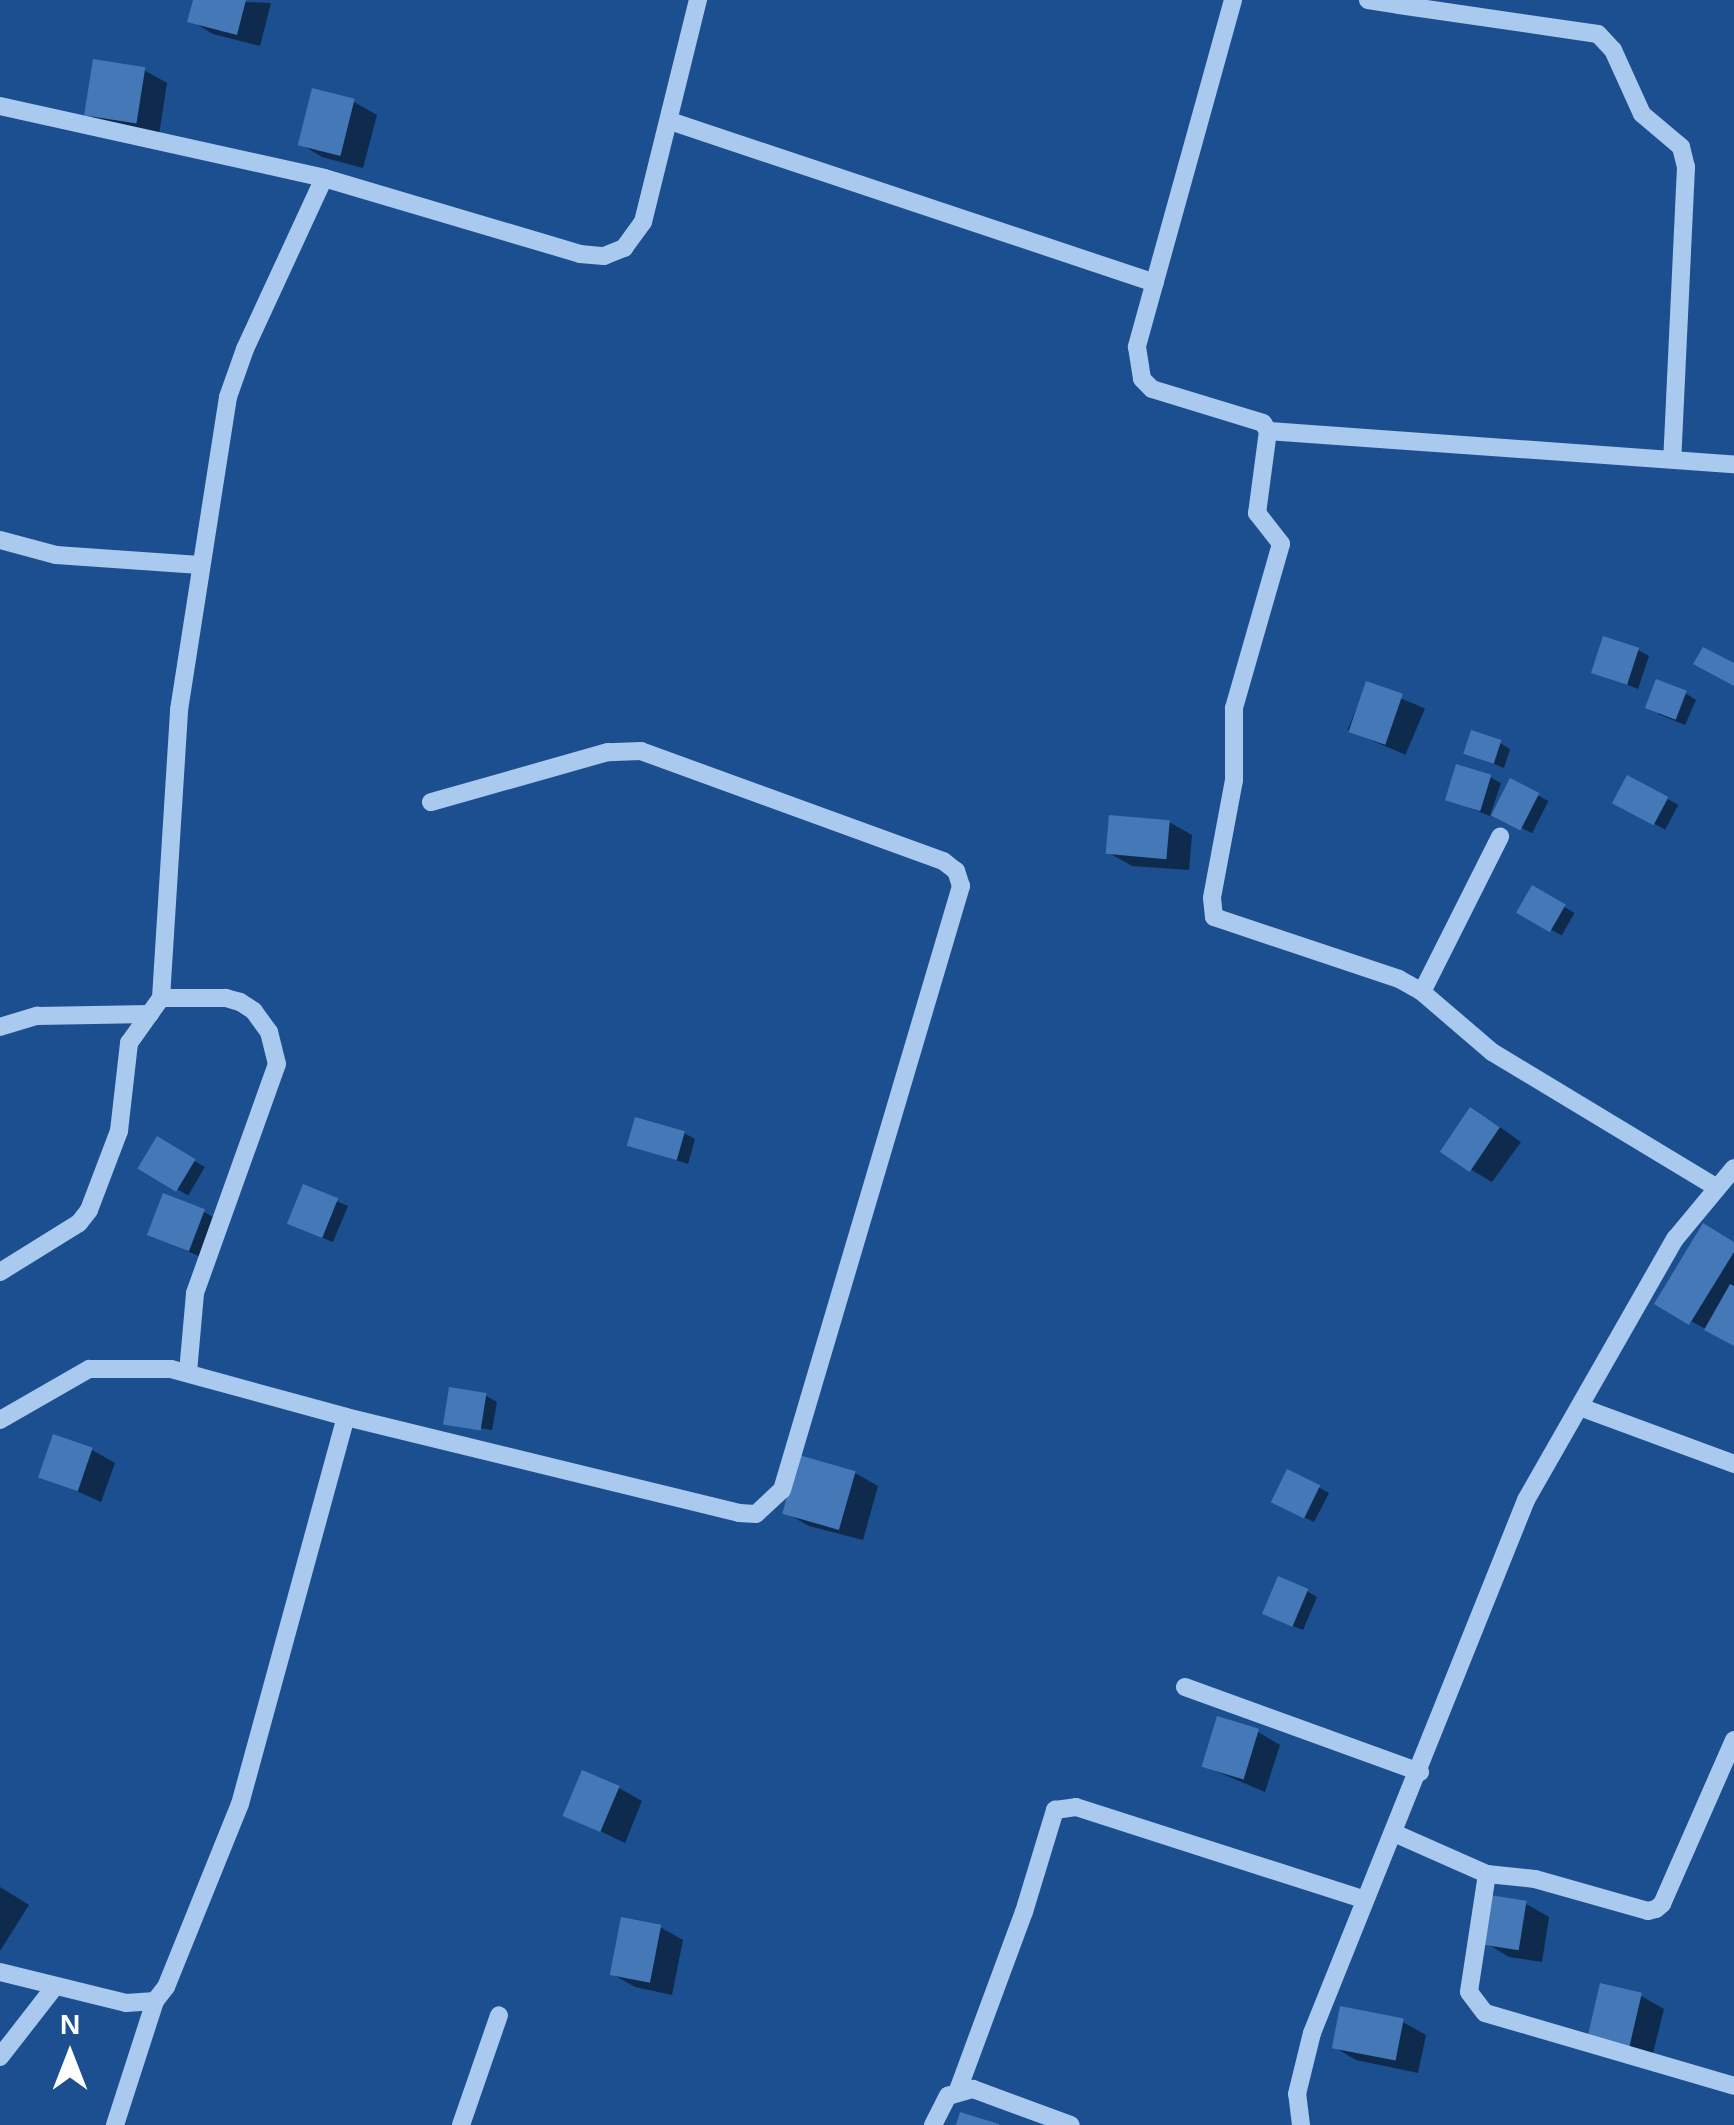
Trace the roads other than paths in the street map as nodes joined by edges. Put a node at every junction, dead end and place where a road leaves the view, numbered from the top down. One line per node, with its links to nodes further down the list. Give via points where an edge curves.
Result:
1 (698, 0): 6 (street)
2 (1233, 0): 8 (street)
3 (1368, 0): 4 (street)
4 (1399, 2): 10 (street, via 1598,34 1642,114 1681,147 1686,166)
5 (0, 106): 7 (street)
6 (670, 121): 7 (street, via 643,222 624,248 604,256); 8 (street)
7 (324, 178): 13 (street, via 228,396)
8 (1155, 283): 9 (street, via 1137,347 1142,379 1152,389 1264,423)
9 (1268, 430): 10 (street); 16 (street, via 1257,513 1281,544 1234,708 1234,780 1211,909 1221,922 1374,968)
10 (1672, 459): 11 (street)
11 (1734, 464)
12 (0, 540): 13 (street, via 56,555)
13 (200, 565): 17 (street, via 172,765)
14 (431, 802): 25 (street, via 608,752 641,751 943,862 961,886 782,1490 771,1505 756,1514 738,1513)
15 (1500, 837): 16 (street)
16 (1422, 992): 20 (street, via 1503,1060)
17 (156, 1006): 18 (street, via 37,1016); 21 (street, via 129,1043 119,1132 88,1210); 22 (street, via 240,1002 254,1011 277,1048 272,1082 194,1293)
18 (0, 1027)
19 (1734, 1168): 20 (street)
20 (1716, 1187): 23 (street, via 1675,1239)
21 (0, 1272)
22 (188, 1372): 24 (street, via 88,1370); 25 (street)
23 (1580, 1407): 26 (street); 29 (street, via 1526,1500)
24 (5, 1409)
25 (346, 1417): 35 (street, via 240,1804)
26 (1734, 1464)
27 (1185, 1687): 29 (street)
28 (1734, 1740): 31 (street, via 1656,1909 1536,1879)
29 (1420, 1772): 30 (street)
30 (1394, 1833): 31 (street); 32 (street)
31 (1487, 1874): 38 (street, via 1470,1992 1475,2005)
32 (1363, 1899): 39 (street, via 1076,1807 1055,1810); 44 (street, via 1302,2064)
33 (0, 1972): 34 (street)
34 (53, 1988): 35 (street, via 110,2001); 37 (street)
35 (155, 2001): 40 (street)
36 (499, 2015): 41 (street)
37 (0, 2057)
38 (1734, 2086)
39 (958, 2090): 42 (street); 43 (street, via 973,2089)
40 (115, 2125)
41 (462, 2125)
42 (933, 2125)
43 (1070, 2125)
44 (1301, 2125)

